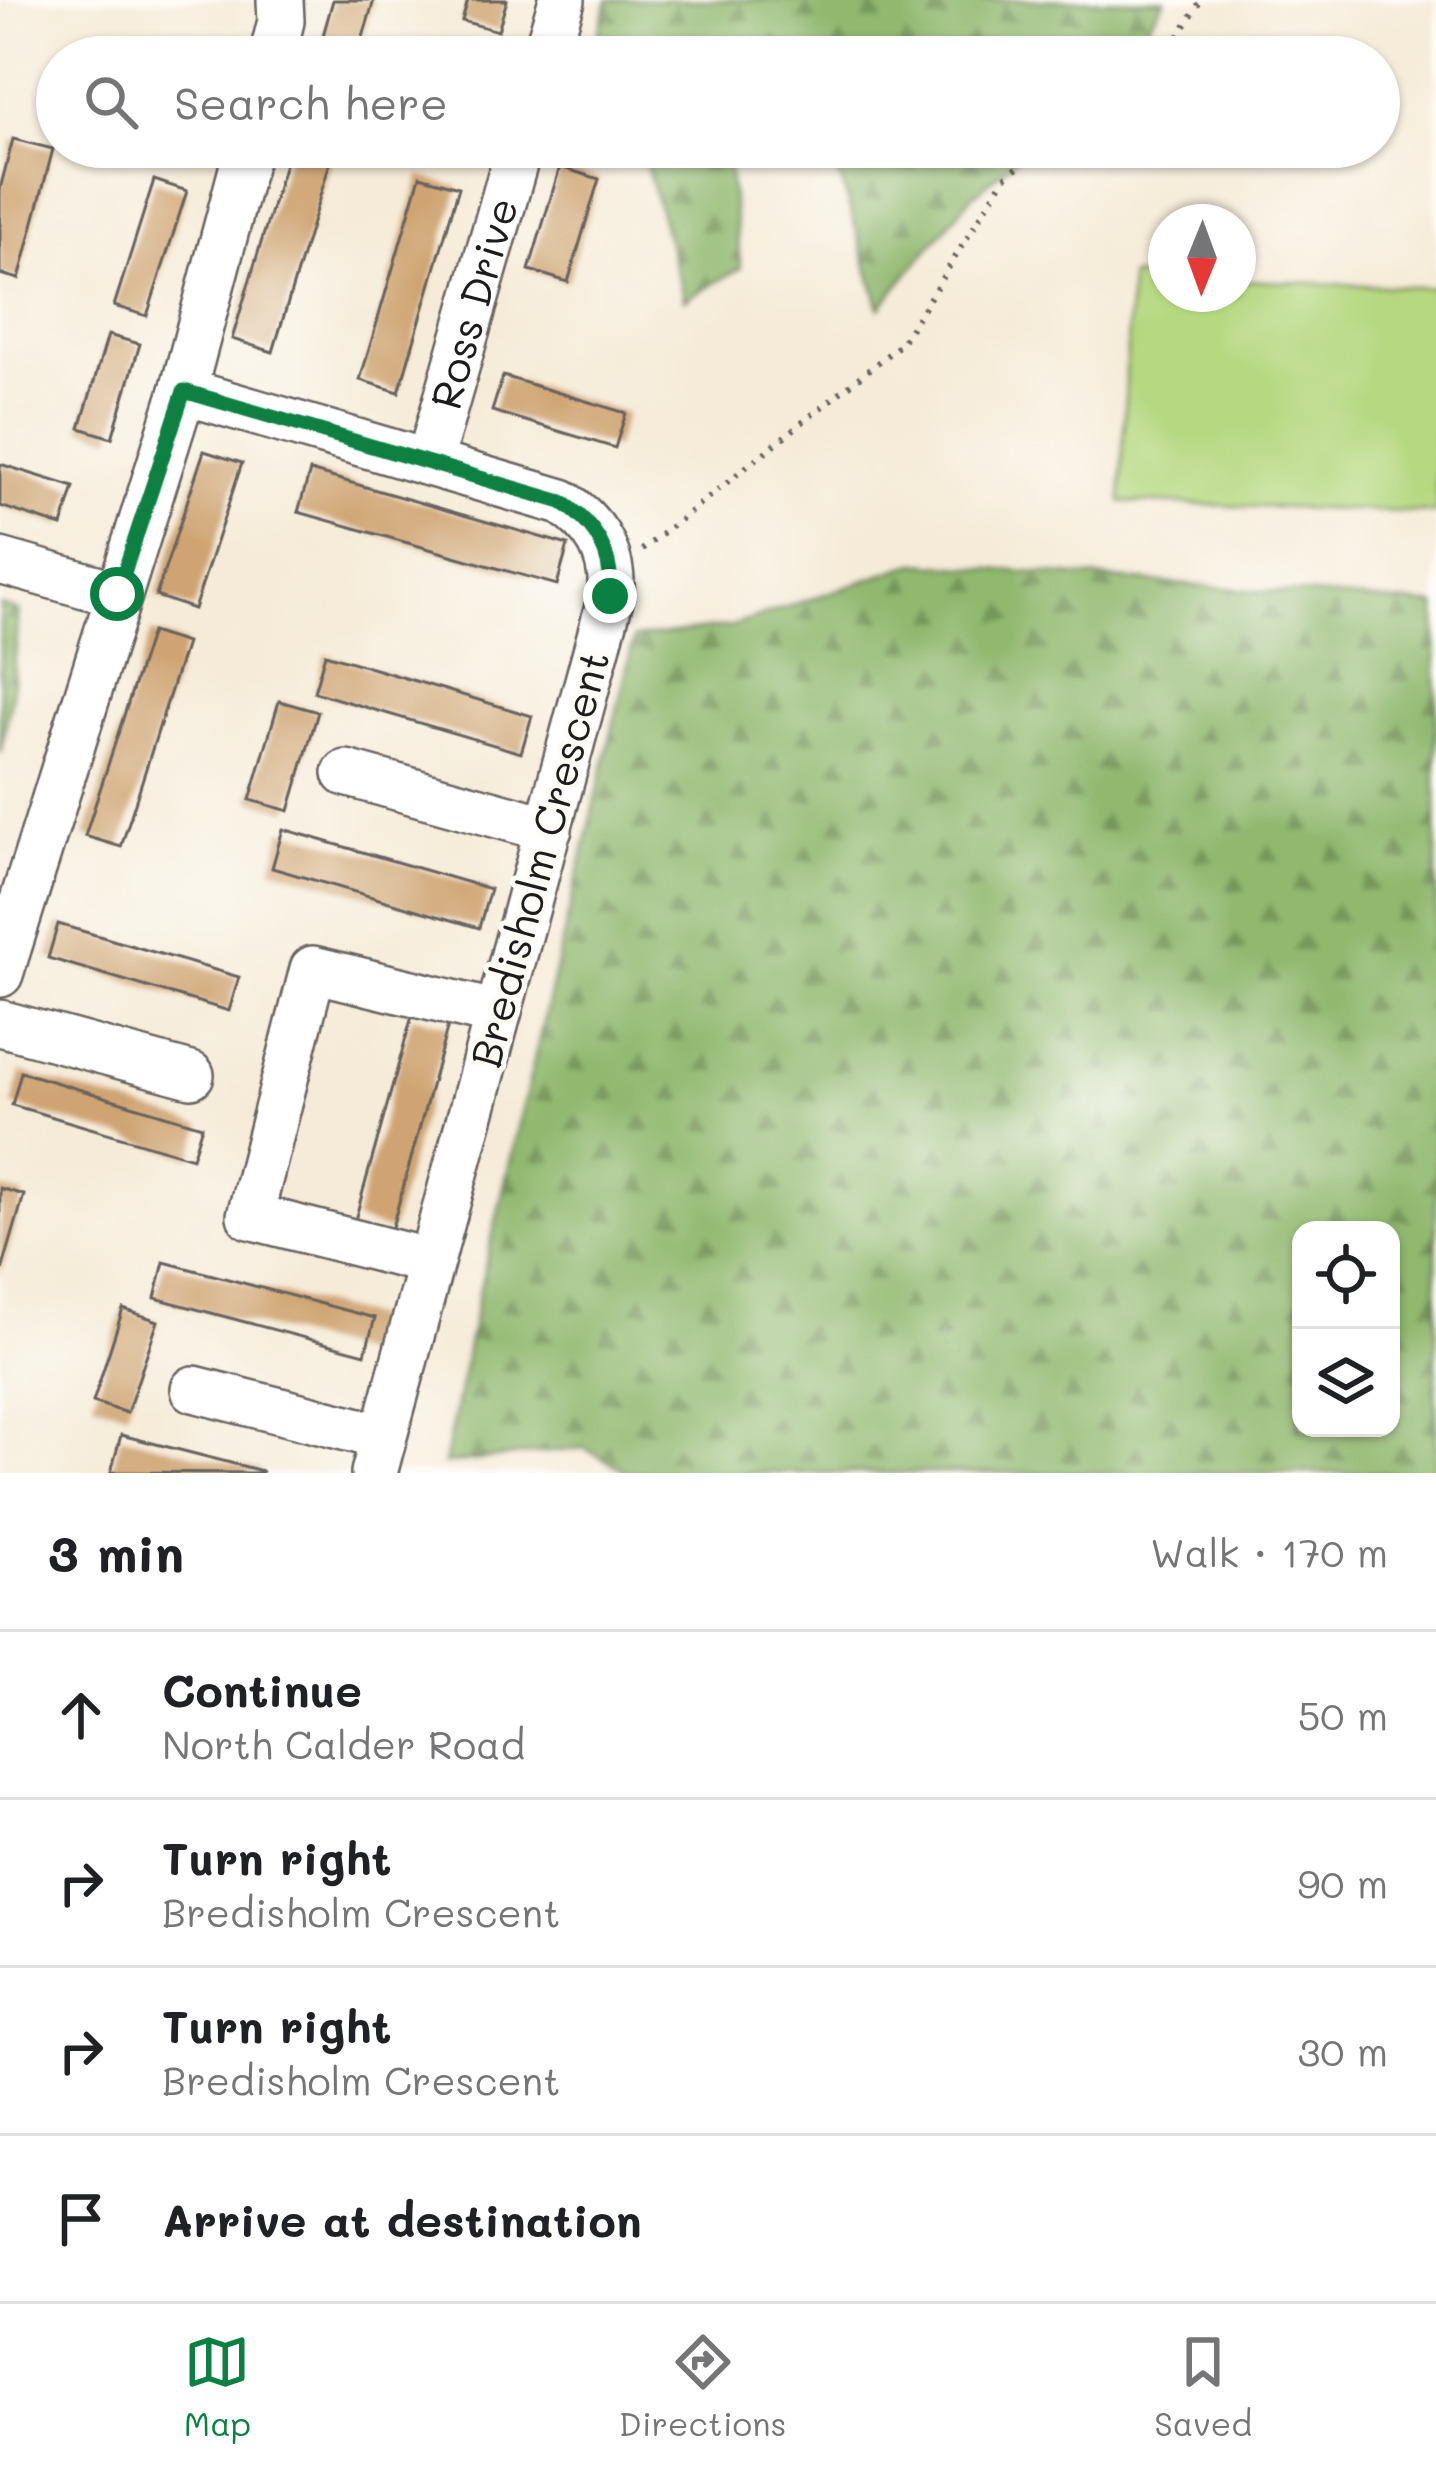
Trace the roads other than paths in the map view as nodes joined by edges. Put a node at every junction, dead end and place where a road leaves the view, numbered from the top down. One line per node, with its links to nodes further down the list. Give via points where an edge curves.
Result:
1 (280, 0): 3 (street)
2 (562, 0): 4 (street)
3 (277, 36)
4 (551, 36)
5 (242, 168): 7 (street)
6 (514, 168): 8 (street, Ross Drive)
7 (184, 391): 8 (street); 10 (street)
8 (429, 462): 12 (street, Bredisholm Crescent, via 562,502 596,532 611,571)
9 (0, 561): 10 (street)
10 (117, 594): 13 (street)
11 (346, 773): 12 (street)
12 (549, 829): 14 (street, Bredisholm Crescent)
13 (0, 974)
14 (498, 1014): 17 (street, Bredisholm Crescent); 17 (street, via 313,969 250,1216)
15 (0, 1023): 16 (street)
16 (191, 1075)
17 (430, 1262): 19 (street, Bredisholm Crescent)
18 (194, 1389): 19 (street)
19 (378, 1455)

